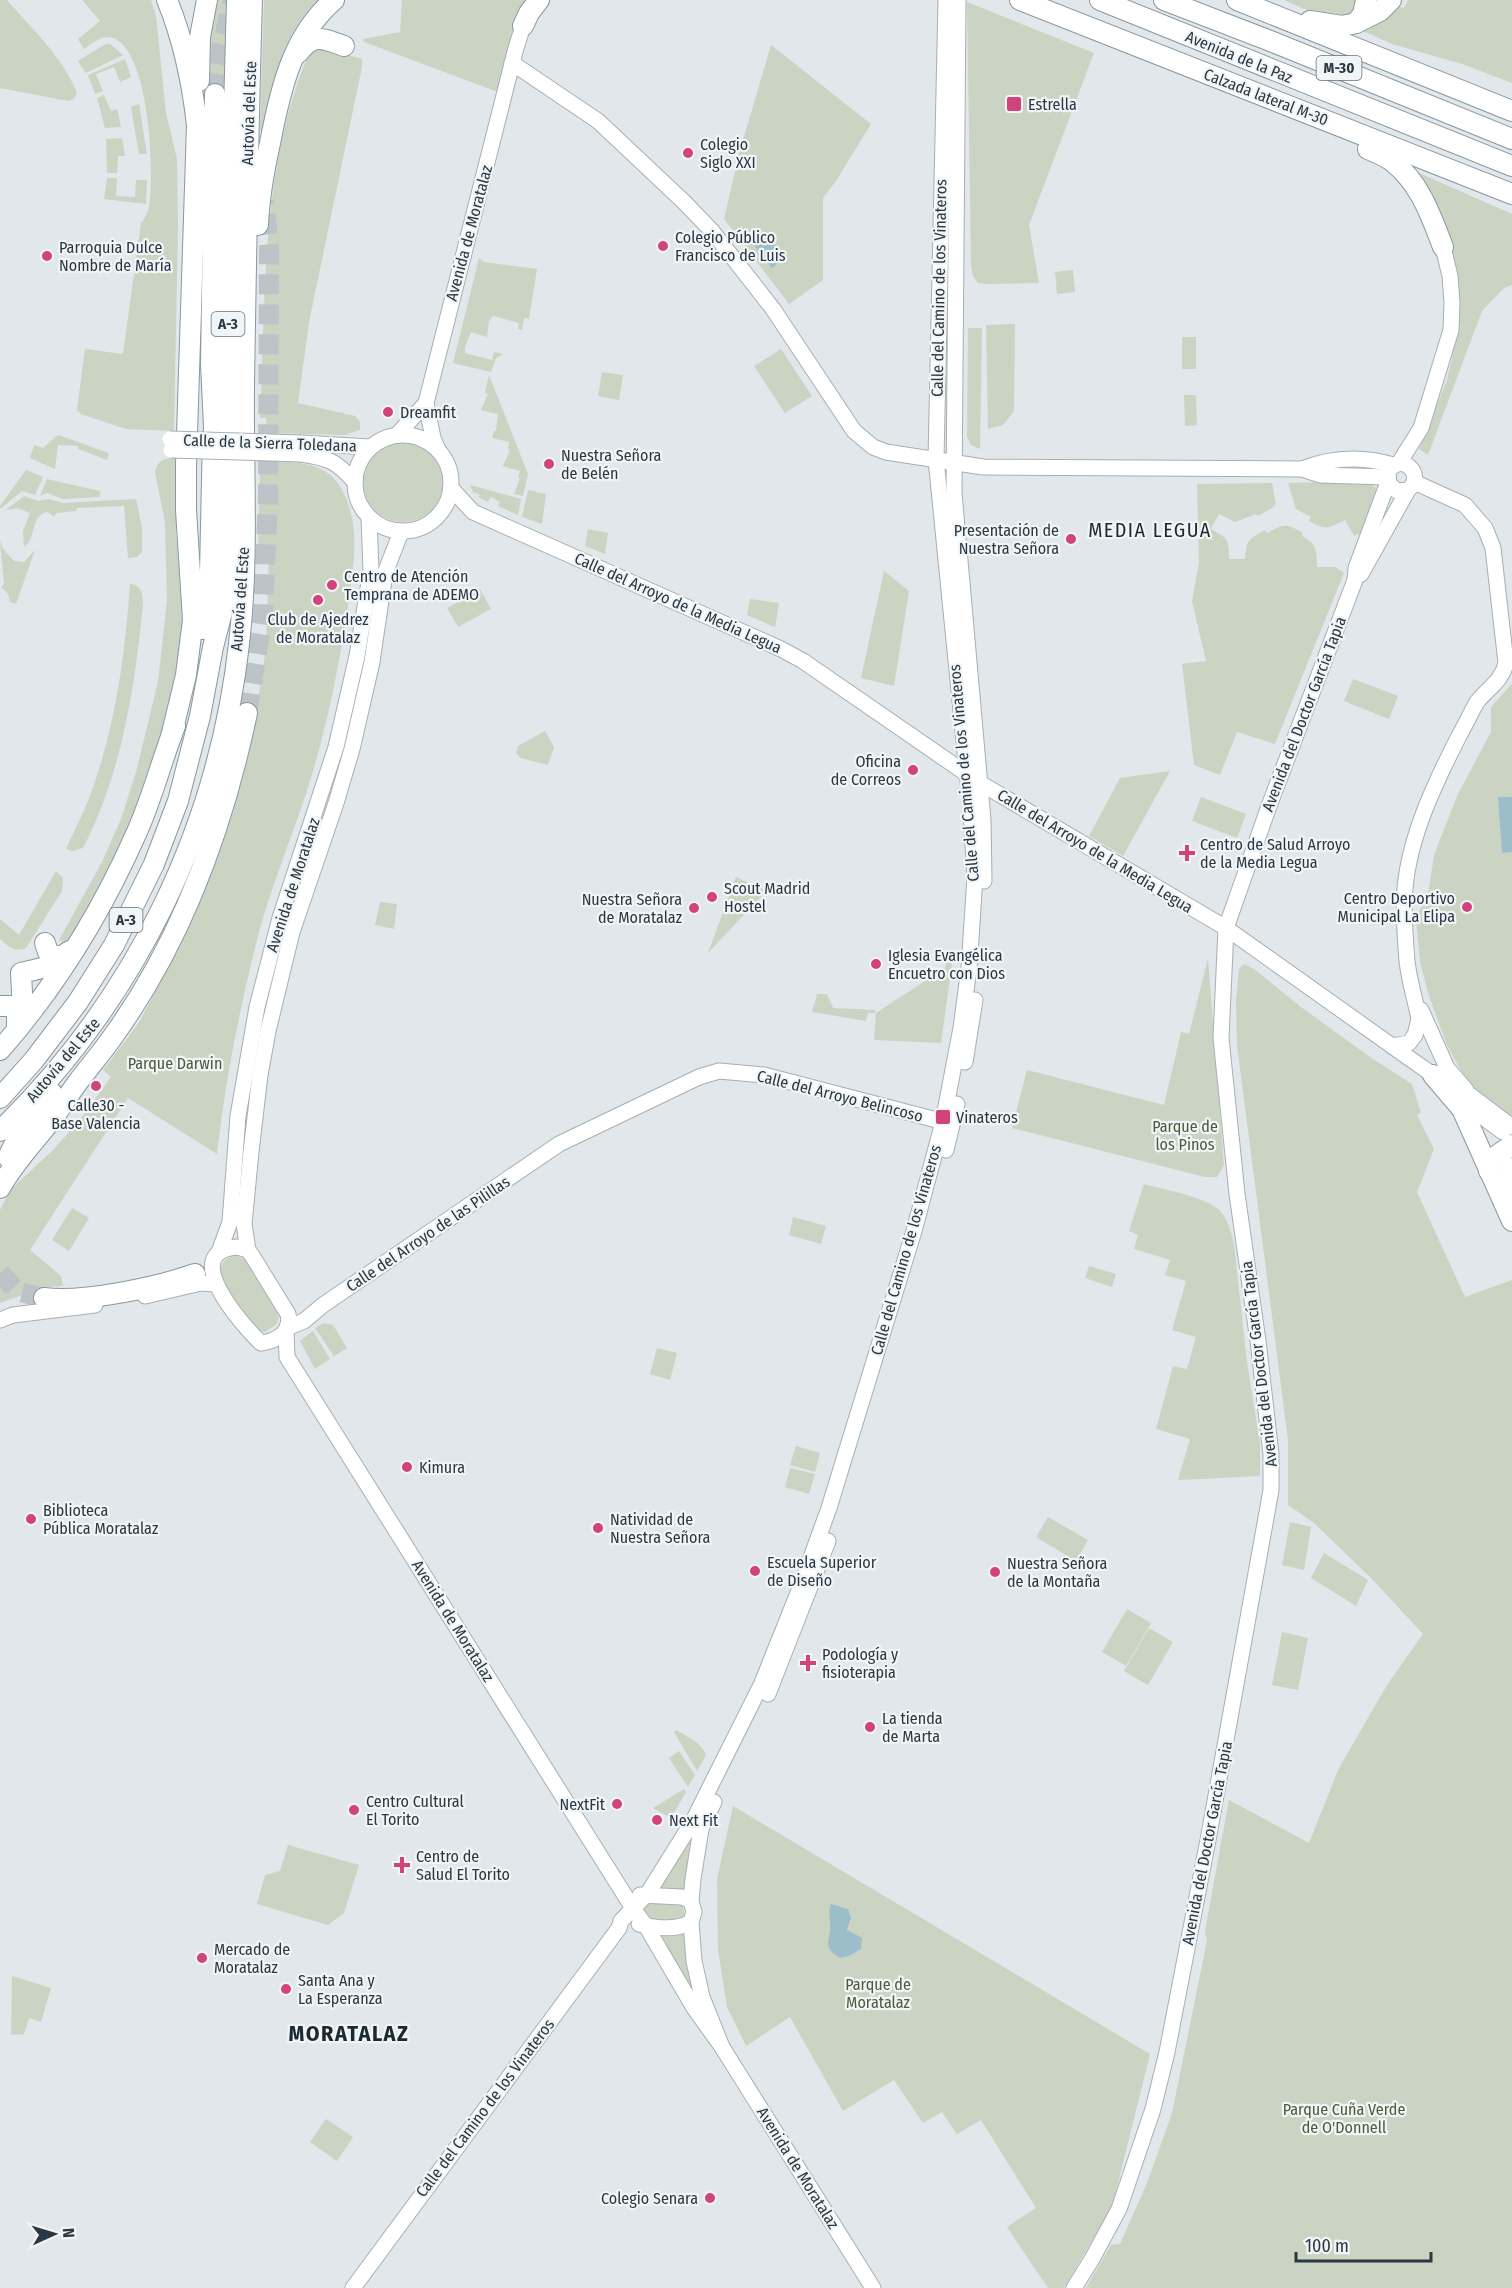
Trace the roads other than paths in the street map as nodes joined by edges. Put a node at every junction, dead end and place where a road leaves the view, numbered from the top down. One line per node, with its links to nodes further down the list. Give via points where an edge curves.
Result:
1 (162, 0): 28 (highway, via 188,86)
2 (167, 0): 28 (highway, via 183,43 192,85 197,125)
3 (207, 0): 32 (highway, via 200,37 201,154)
4 (237, 0): 51 (highway, Autovía del Este / A-3, via 226,564 222,612)
5 (252, 0): 34 (highway, Autovía del Este / A-3)
6 (334, 0): 22 (highway, via 303,37)
7 (539, 0): 19 (highway)
8 (946, 0): 18 (street)
9 (958, 0): 18 (street)
10 (1020, 0): 23 (highway, Calzada lateral M-30)
11 (1100, 0): 27 (highway, Avenida de la Paz / M-30)
12 (1164, 0): 26 (highway, Avenida de la Paz / M-30)
13 (1237, 0): 16 (highway, M-30)
14 (1366, 0): 17 (highway)
15 (1391, 0): 17 (highway)
16 (1280, 16): 17 (highway, via 1334,25); 25 (highway, M-30)
17 (1356, 23)
18 (952, 24): 40 (street, Calle del Camino de los Vinateros, via 938,280); 41 (street, Calle del Camino de los Vinateros, via 957,309)
19 (523, 26): 21 (street, Avenida de Moratalaz)
20 (344, 46): 22 (highway, via 312,39)
21 (512, 63): 31 (street, Avenida de Moratalaz); 40 (street, via 598,121 712,231 773,309 862,440 886,452)
22 (287, 71): 34 (highway, via 262,182 254,348)
23 (1216, 77): 29 (highway, Calzada lateral M-30); 30 (highway, via 1251,99 1393,162 1427,204)
24 (215, 94): 33 (highway)
25 (1512, 111)
26 (1512, 139)
27 (1512, 166)
28 (194, 172): 32 (highway)
29 (1512, 194)
30 (1443, 247): 42 (street, Avenida del Doctor García Tapia, via 1452,302 1451,330 1421,428)
31 (426, 403): 35 (street, Avenida de Moratalaz); 39 (street, Avenida de Moratalaz)
32 (188, 419): 53 (highway, via 186,510 193,620 186,675)
33 (213, 428): 51 (highway, via 218,511); 53 (highway, via 210,573 203,628 184,706)
34 (244, 429): 61 (highway, Autovía del Este / A-3, via 244,563 239,644 216,765 178,875 138,955)
35 (397, 435): 37 (street); 39 (street, via 426,441)
36 (170, 445): 38 (street, Calle de la Sierra Toledana, bridge)
37 (370, 447): 38 (street, Calle de la Sierra Toledana); 43 (street, via 359,463)
38 (301, 448): 43 (street, Calle de la Sierra Toledana, via 339,465)
39 (438, 450): 45 (street, via 446,462)
40 (936, 459): 41 (street); 54 (street, Calle del Camino de los Vinateros)
41 (954, 463): 42 (street, via 983,467 1302,468 1320,475); 54 (street, Calle del Camino de los Vinateros)
42 (1392, 472): 44 (street, via 1397,491); 44 (street, via 1409,465 1415,473); 50 (street, Avenida del Doctor García Tapia)
43 (355, 482): 48 (street, via 361,508)
44 (1411, 486): 50 (street, Avenida del Doctor García Tapia); 59 (street, via 1465,505 1485,528 1493,548 1506,663 1497,683 1478,702 1449,756 1413,847 1405,888 1405,933)
45 (451, 488): 46 (street, Calle del Arroyo de la Media Legua); 47 (street)
46 (473, 512): 47 (street, Calle del Arroyo de la Media Legua); 54 (street, Calle del Arroyo de la Media Legua, via 781,649)
47 (440, 514): 49 (street, via 423,527)
48 (369, 518): 49 (street); 84 (street, Avenida de Moratalaz, via 371,570 357,656 336,747 280,918 257,1007 238,1116 230,1222)
49 (401, 532): 83 (street, Avenida de Moratalaz, via 385,573 372,662 352,749 292,932 270,1022 260,1076 244,1224)
50 (1355, 580): 56 (street, Avenida del Doctor García Tapia)
51 (213, 647): 70 (highway, Autovía del Este / A-3, via 192,753 154,864 114,945 78,1002)
52 (247, 713): 68 (highway, via 218,829 197,883 150,977 115,1034)
53 (171, 737): 55 (highway, via 137,834)
54 (973, 779): 56 (street, Calle del Arroyo de la Media Legua); 71 (street, Calle del Camino de los Vinateros, via 985,856 981,945 971,1030)
55 (97, 914): 58 (highway); 62 (highway, via 64,969)
56 (1226, 928): 65 (street, Calle del Arroyo de la Media Legua); 103 (street, Avenida del Doctor García Tapia, via 1222,1050 1271,1454 1271,1490 1156,2098 1119,2209)
57 (45, 943): 58 (highway, via 55,957)
58 (70, 951): 62 (highway, via 55,965 21,973 23,1012)
59 (1414, 992): 63 (street, via 1419,1018); 64 (street)
60 (0, 1006): 62 (highway, via 12,1006 17,1011)
61 (101, 1014): 73 (highway, Autovía del Este / A-3); 76 (highway, via 90,1042 19,1135)
62 (16, 1031): 66 (highway)
63 (1415, 1035): 64 (street); 65 (street, via 1409,1043)
64 (1433, 1037): 69 (street, via 1447,1068)
65 (1392, 1046): 67 (street, Calle del Arroyo de la Media Legua)
66 (0, 1050)
67 (1440, 1079): 69 (street, Calle del Arroyo de la Media Legua); 74 (street, Calle del Arroyo de la Media Legua, via 1466,1106); 79 (highway, via 1462,1109)
68 (76, 1084): 76 (highway); 80 (highway)
69 (1470, 1095): 72 (street, Calle del Arroyo de la Media Legua)
70 (0, 1098)
71 (948, 1123): 77 (street, Calle del Arroyo Belincoso, via 764,1075 719,1071 613,1117); 94 (street, Calle del Camino de los Vinateros, via 850,1444 800,1588 762,1683 727,1754 693,1821); 95 (street, Calle del Camino de los Vinateros, via 921,1244 819,1567 771,1687 701,1829)
72 (1512, 1127)
73 (0, 1131)
74 (1512, 1139)
75 (1512, 1145): 79 (highway, via 1496,1156)
76 (4, 1161)
77 (532, 1162): 90 (street, Calle del Arroyo de las Pilillas, via 304,1321)
78 (1512, 1168): 81 (highway, via 1505,1184)
79 (1489, 1171): 82 (highway)
80 (0, 1188)
81 (1512, 1211)
82 (1512, 1221)
83 (248, 1250): 84 (street, via 237,1247); 90 (street)
84 (216, 1256): 85 (street); 86 (street, via 212,1272)
85 (195, 1274): 87 (street); 88 (highway, via 167,1283 78,1298)
86 (215, 1284): 87 (street, via 201,1283); 91 (street, Avenida de Moratalaz, via 247,1330)
87 (166, 1293): 89 (street)
88 (44, 1298)
89 (0, 1320)
90 (287, 1325): 91 (street, Calle del Arroyo de las Pilillas); 92 (street, Avenida de Moratalaz)
91 (265, 1343): 92 (street, Avenida de Moratalaz)
92 (288, 1356): 93 (street, Avenida de Moratalaz)
93 (618, 1885): 94 (street, via 631,1893); 96 (street, Avenida de Moratalaz)
94 (648, 1893): 95 (street, via 682,1896); 96 (street, Calle del Camino de los Vinateros)
95 (691, 1901): 97 (street, Calle del Camino de los Vinateros)
96 (634, 1910): 98 (street, Avenida de Moratalaz); 99 (street, Calle del Camino de los Vinateros)
97 (691, 1922): 98 (street, via 683,1927); 100 (street, Avenida de Moratalaz, via 702,1997)
98 (646, 1926): 99 (street); 100 (street, Avenida de Moratalaz)
99 (619, 1928): 101 (street, Calle del Camino de los Vinateros)
100 (722, 2047): 102 (street, Avenida de Moratalaz)
101 (352, 2288)
102 (873, 2288)
103 (1074, 2288)

